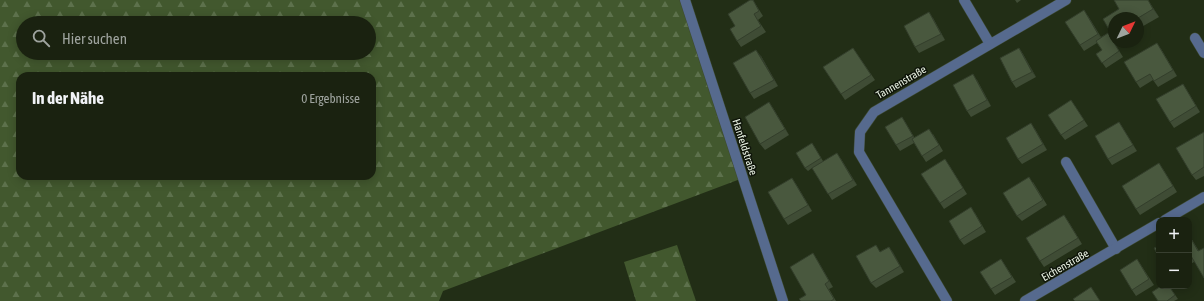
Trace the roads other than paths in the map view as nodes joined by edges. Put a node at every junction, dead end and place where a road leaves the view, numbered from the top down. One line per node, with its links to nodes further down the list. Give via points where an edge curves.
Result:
1 (685, 0): 12 (street, Hanfeldstraße)
2 (964, 0): 5 (street)
3 (1066, 0): 5 (street, Tannenstraße)
4 (1195, 38): 6 (street)
5 (990, 44): 13 (street, Tannenstraße, via 874,112 860,132 859,152)
6 (1204, 53)
7 (1066, 162): 11 (street)
8 (1204, 196): 9 (street)
9 (1170, 217)
10 (1156, 225): 11 (street, Eichenstraße)
11 (1116, 249): 14 (street, Eichenstraße)
12 (783, 301)
13 (947, 301)
14 (1025, 301)

